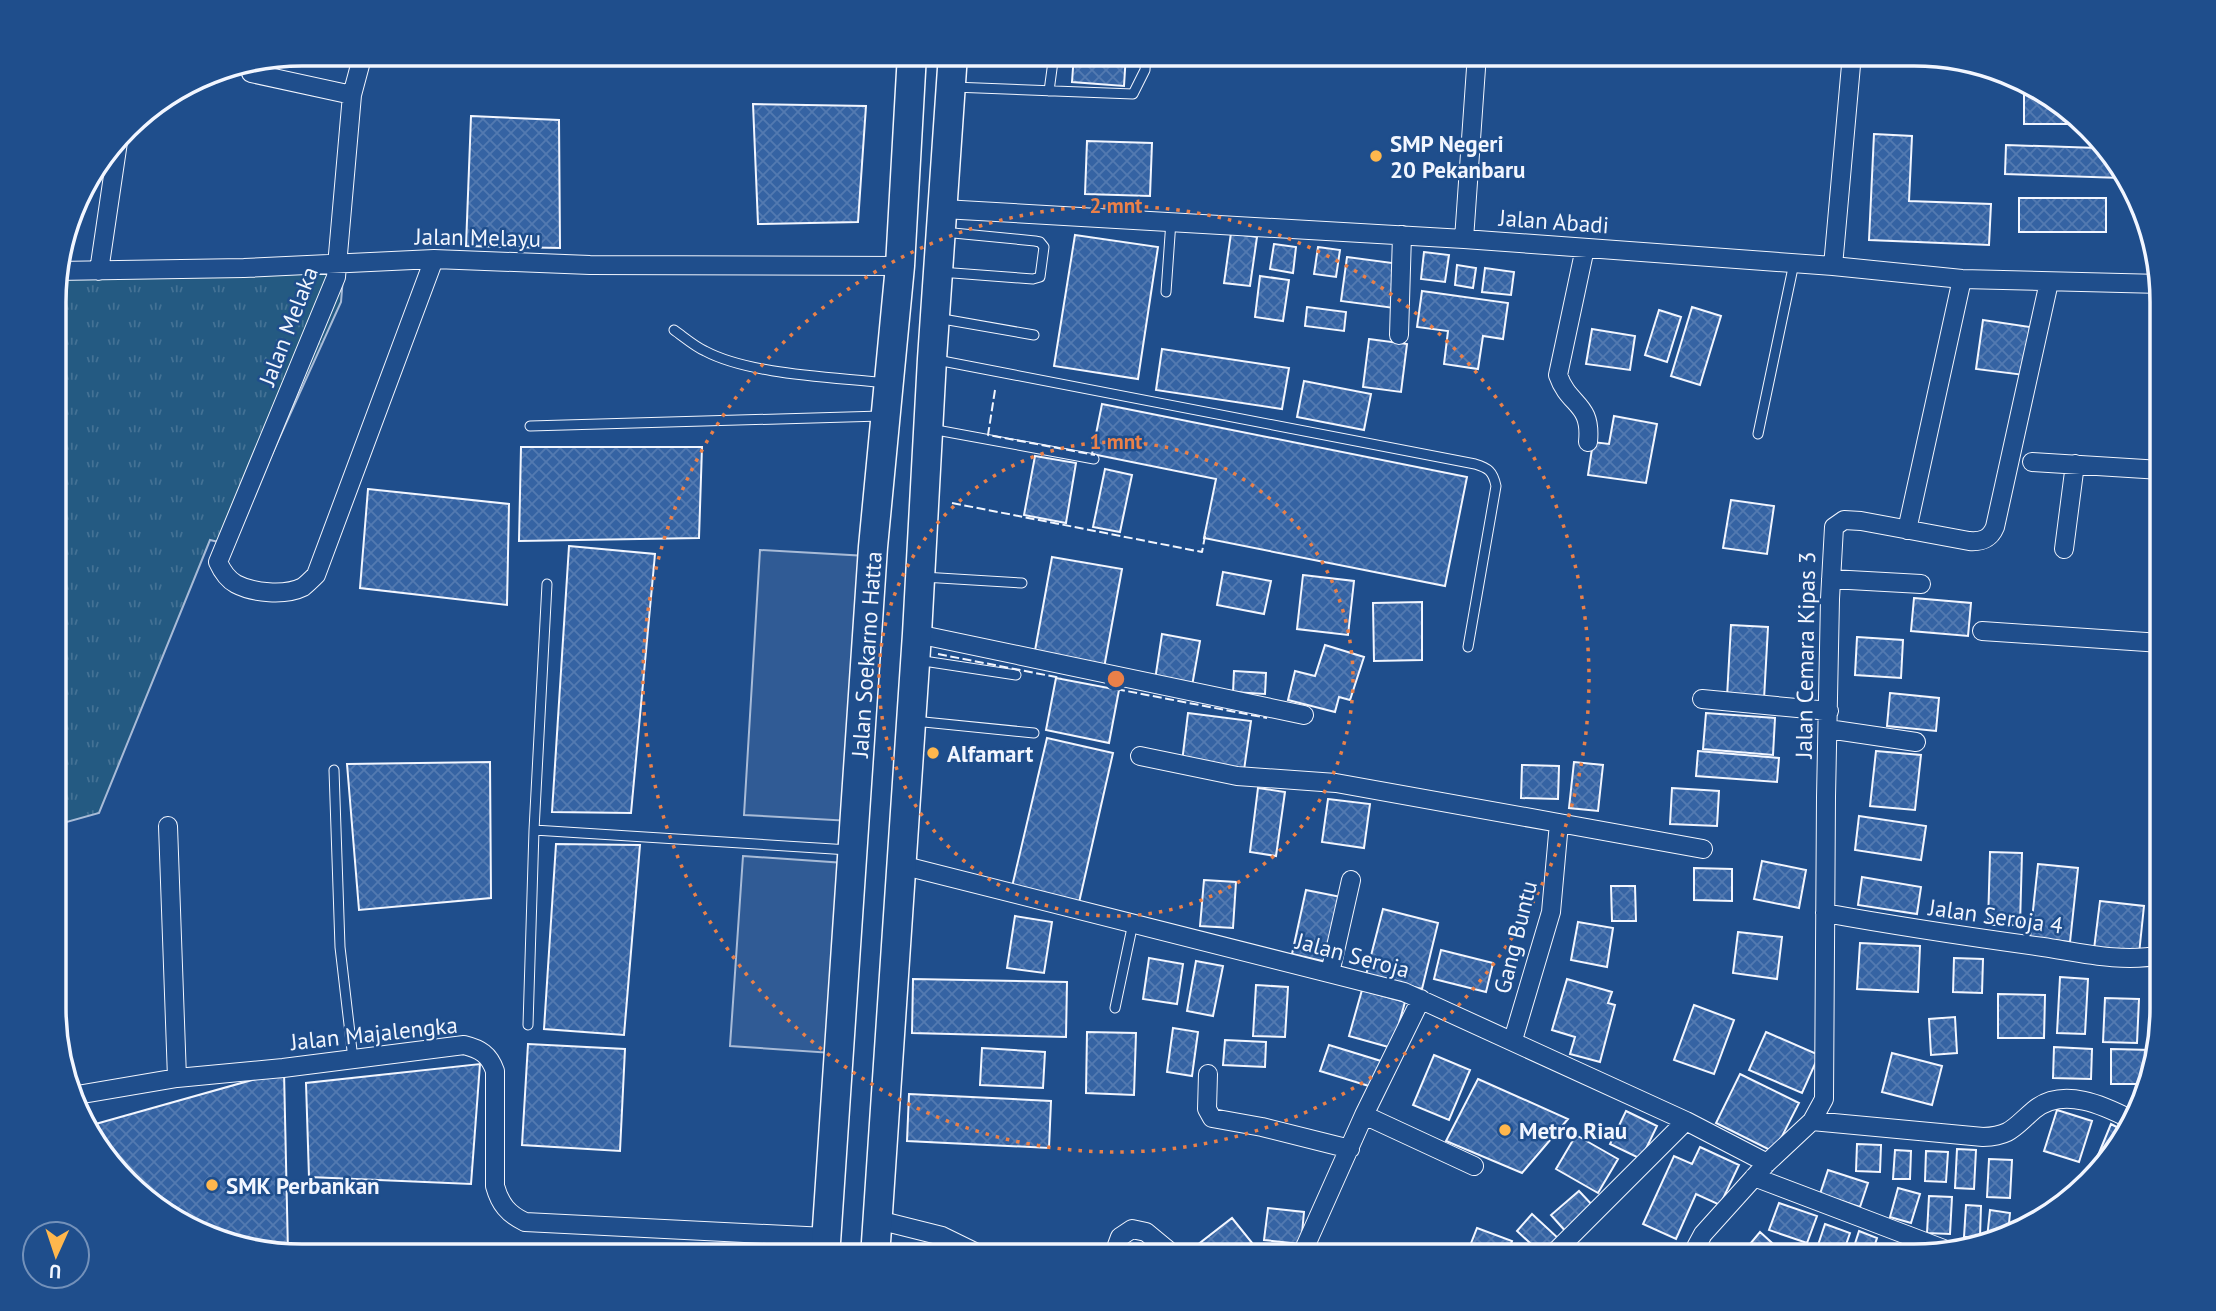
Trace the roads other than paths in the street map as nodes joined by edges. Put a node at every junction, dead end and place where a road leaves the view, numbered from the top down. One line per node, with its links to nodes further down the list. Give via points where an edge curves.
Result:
1 (1145, 66): 10 (lane, via 1133,94)
2 (1476, 66): 16 (street)
3 (1851, 66): 22 (street)
4 (360, 67): 11 (street, Jalan Melaka)
5 (911, 67): 21 (main road, Jalan Soekarno Hatta)
6 (952, 67): 9 (main road, Jalan Soekarno Hatta)
7 (1052, 67): 10 (lane)
8 (251, 73): 11 (street)
9 (951, 87): 10 (lane); 13 (main road, Jalan Soekarno Hatta)
10 (1049, 91)
11 (352, 95): 19 (street, Jalan Melaka)
12 (115, 159): 23 (street)
13 (942, 220): 14 (street, Jalan Abadi); 24 (main road, Jalan Soekarno Hatta); 24 (lane, via 1040,242 1044,247 1042,272 1033,279)
14 (1171, 221): 15 (street, Jalan Abadi); 29 (lane)
15 (1402, 235): 16 (street, Jalan Abadi); 33 (street)
16 (1464, 239): 17 (street, Jalan Abadi)
17 (1585, 248): 20 (street, Jalan Abadi); 40 (street, via 1558,375 1586,413)
18 (434, 259): 19 (street, Jalan Melayu); 19 (street, Jalan Melaka, via 316,575 303,587 286,591 266,592 236,584 218,562 332,289); 21 (street, Jalan Melayu, via 590,265)
19 (338, 262): 23 (street, Jalan Melayu)
20 (1794, 263): 22 (street, Jalan Abadi); 39 (lane)
21 (900, 266): 35 (main road, Jalan Soekarno Hatta)
22 (1833, 266): 26 (street, Jalan Abadi)
23 (99, 271): 25 (street, Jalan Melayu)
24 (939, 272): 30 (main road, Jalan Soekarno Hatta)
25 (69, 273)
26 (1962, 279): 27 (street, Jalan Abadi); 45 (street)
27 (2049, 282): 28 (street, Jalan Abadi); 45 (street, Jalan Cemara Kipas 3, via 1992,534 1969,541)
28 (2149, 284)
29 (1166, 292)
30 (935, 318): 32 (lane); 34 (main road, Jalan Soekarno Hatta)
31 (674, 330): 35 (lane, via 705,351 733,362)
32 (1034, 335)
33 (1399, 335)
34 (932, 359): 38 (main road, Jalan Soekarno Hatta); 55 (lane, via 1489,469 1496,485)
35 (888, 384): 36 (main road, Jalan Soekarno Hatta)
36 (887, 416): 37 (lane); 70 (main road, Jalan Soekarno Hatta, via 873,547)
37 (530, 426)
38 (928, 429): 41 (lane); 47 (main road, Jalan Soekarno Hatta)
39 (1758, 434)
40 (1588, 442)
41 (1094, 459)
42 (2032, 461): 43 (street)
43 (2075, 464): 44 (street); 46 (street)
44 (2149, 469)
45 (1907, 530): 48 (street, Jalan Cemara Kipas 3, via 1861,521 1839,522 1833,533)
46 (2064, 549)
47 (920, 577): 49 (lane); 54 (main road, Jalan Soekarno Hatta)
48 (1830, 579): 51 (street); 58 (street, Jalan Cemara Kipas 3)
49 (1022, 583)
50 (547, 584): 68 (lane)
51 (1921, 584)
52 (1982, 632): 53 (street)
53 (2149, 642)
54 (916, 647): 56 (lane); 59 (street); 60 (main road, Jalan Soekarno Hatta)
55 (1468, 647)
56 (1016, 676)
57 (1702, 699): 58 (street)
58 (1829, 710): 61 (street, Jalan Cemara Kipas 3)
59 (1304, 715)
60 (911, 721): 62 (lane); 71 (main road, Jalan Soekarno Hatta)
61 (1828, 729): 63 (street); 73 (street, Jalan Cemara Kipas 3)
62 (1034, 733)
63 (1916, 742)
64 (1140, 756): 66 (street, via 1237,776 1336,783)
65 (334, 770): 81 (lane, via 340,947)
66 (1559, 823): 69 (street); 80 (street, Gang Buntu, via 1551,912)
67 (168, 827): 83 (street)
68 (534, 830): 70 (lane); 79 (lane)
69 (1703, 849)
70 (854, 850): 95 (main road, Jalan Soekarno Hatta)
71 (901, 865): 74 (street, Jalan Seroja); 93 (main road, Jalan Soekarno Hatta)
72 (1351, 880): 76 (street)
73 (1825, 913): 75 (street, Jalan Seroja 4, via 2097,955); 88 (street, Jalan Cemara Kipas 3, via 1825,1086 1824,1099)
74 (1133, 923): 76 (street, Jalan Seroja); 78 (lane)
75 (2149, 957)
76 (1330, 973): 77 (street, Jalan Seroja)
77 (1421, 999): 80 (street, Jalan Seroja); 85 (street)
78 (1115, 1008)
79 (528, 1025)
80 (1513, 1040): 87 (street, Jalan Seroja)
81 (354, 1059): 83 (street, Jalan Majalengka); 94 (street, Jalan Majalengka, via 464,1045 485,1053 495,1070 495,1186 499,1202 524,1222)
82 (1208, 1074): 89 (street, via 1207,1110 1212,1118)
83 (177, 1078): 84 (street, Jalan Majalengka)
84 (83, 1094)
85 (1364, 1115): 89 (street); 91 (street)
86 (2124, 1116): 88 (street, via 2080,1100 2048,1103 2008,1134 1997,1137)
87 (1686, 1121): 90 (street, Jalan Seroja); 101 (street)
88 (1812, 1121): 90 (street, Jalan Cemara Kipas 3)
89 (1350, 1149): 100 (street)
90 (1767, 1163): 92 (street, Jalan Cemara Kipas 3)
91 (1474, 1166)
92 (1754, 1177): 102 (street, Jalan Cemara Kipas 3); 103 (street)
93 (878, 1220): 96 (main road, Jalan Soekarno Hatta); 97 (street)
94 (789, 1244)
95 (825, 1244)
96 (876, 1244)
97 (959, 1244)
98 (1117, 1244): 99 (street, via 1132,1229 1146,1232)
99 (1160, 1244)
100 (1306, 1244)
101 (1562, 1244)
102 (1698, 1244)
103 (1930, 1244)

